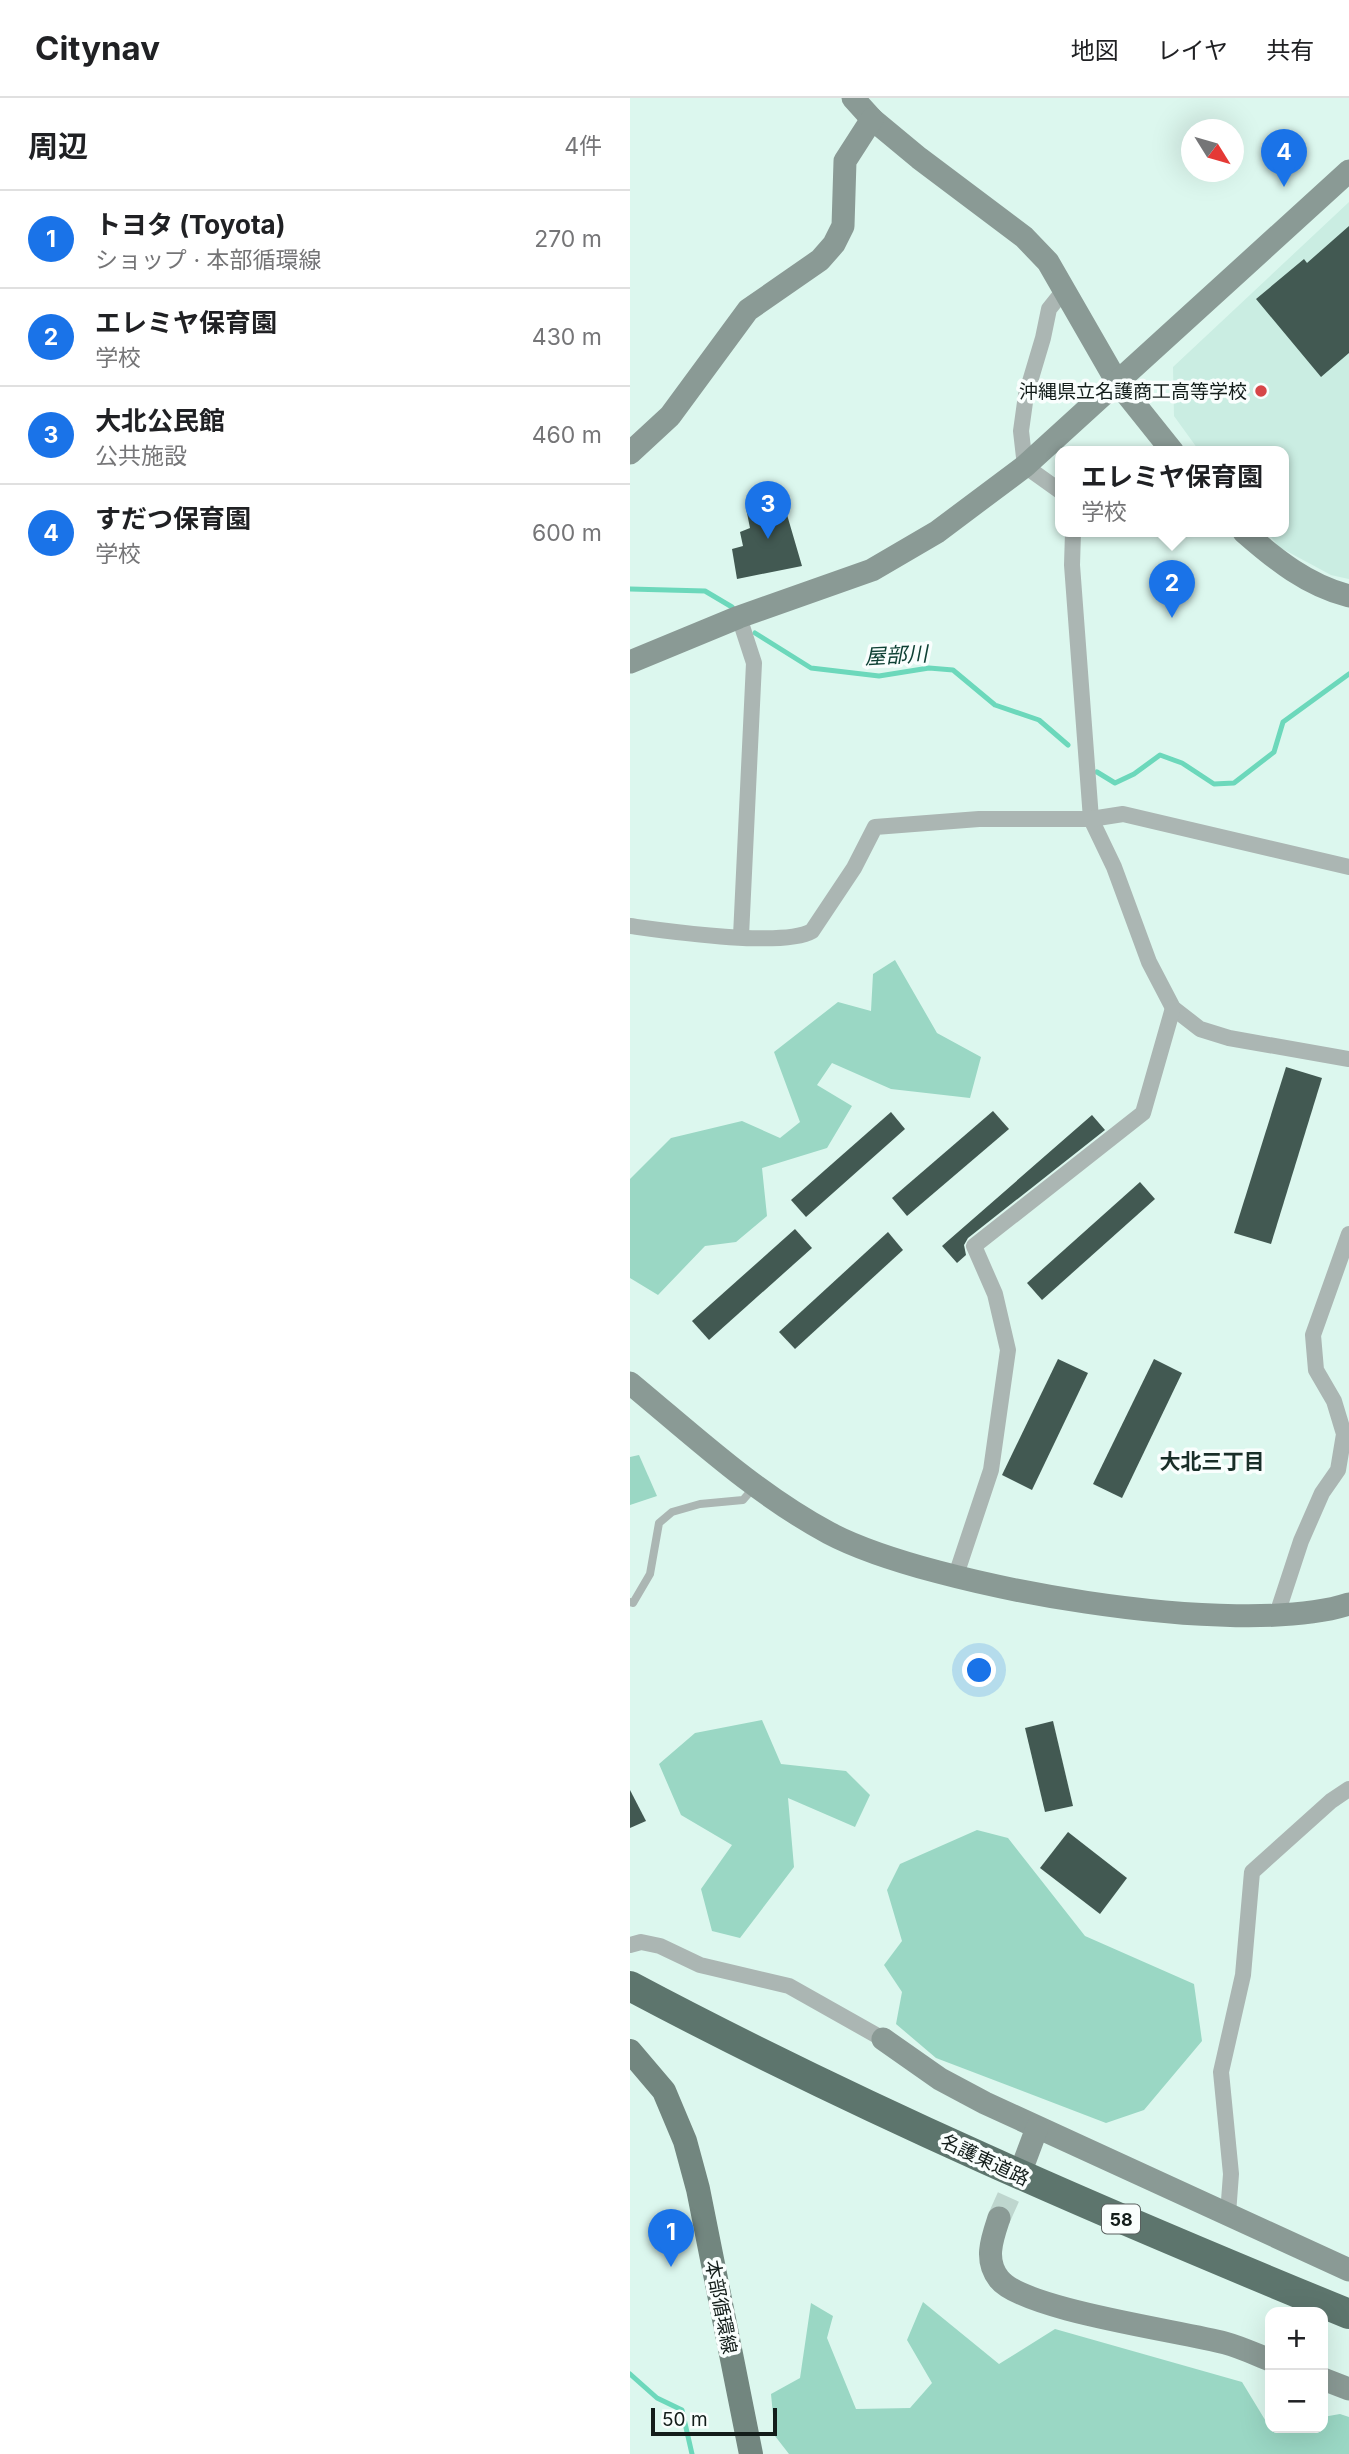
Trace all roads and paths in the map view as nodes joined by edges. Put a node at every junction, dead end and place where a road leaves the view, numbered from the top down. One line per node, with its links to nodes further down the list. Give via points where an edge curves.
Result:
1 (853, 98): 2 (street)
2 (872, 118): 4 (street, via 1024,237); 7 (street, via 845,161 843,226 834,244 820,260 748,310 670,416)
3 (1349, 171): 5 (street)
4 (1065, 289): 5 (street); 8 (street, via 1049,309 1026,395 1021,431)
5 (1117, 382): 6 (street); 8 (street)
6 (1167, 446)
7 (630, 453)
8 (1025, 466): 9 (street); 13 (street, via 937,532 872,570)
9 (1055, 487)
10 (1073, 537): 15 (street)
11 (1250, 537): 12 (street, via 1283,566 1322,588)
12 (1349, 596)
13 (739, 617): 14 (street); 18 (street, via 754,663)
14 (630, 662)
15 (1091, 819): 16 (street, via 1123,814); 18 (street, via 979,819 875,827 812,931 802,937); 19 (street, via 1149,962)
16 (1349, 867)
17 (630, 926): 18 (street)
18 (741, 936)
19 (1173, 1008): 20 (street, via 1200,1029 1229,1038); 24 (street, via 1143,1113 974,1246 995,1294 1008,1350 991,1470)
20 (1349, 1059)
21 (1349, 1234): 27 (street, via 1313,1335 1316,1370 1334,1401 1344,1434 1338,1470 1322,1493 1301,1541)
22 (630, 1383): 23 (street)
23 (755, 1486): 24 (street, via 831,1534); 25 (lane, via 743,1500 700,1504 672,1512 659,1523 650,1573)
24 (955, 1578): 27 (street, via 1110,1604 1225,1616)
25 (630, 1602)
26 (1348, 1607): 27 (street)
27 (1277, 1614)
28 (1349, 1789): 35 (street, via 1252,1872 1243,1975 1221,2072 1231,2174)
29 (630, 1945): 31 (street, via 660,1946 700,1965 789,1986)
30 (630, 1986): 38 (highway, 名護東道路 / 58, via 1047,2188)
31 (883, 2039): 33 (street, via 940,2079)
32 (630, 2051): 42 (main road, 本部循環線, via 664,2091 685,2141)
33 (1037, 2128): 34 (street); 35 (street)
34 (1025, 2160)
35 (1228, 2214): 37 (street)
36 (999, 2218): 39 (street, via 990,2245 991,2263 1012,2291 1226,2344)
37 (1349, 2270)
38 (1349, 2314)
39 (1265, 2358)
40 (1328, 2381): 41 (street)
41 (1349, 2389)
42 (751, 2454)

